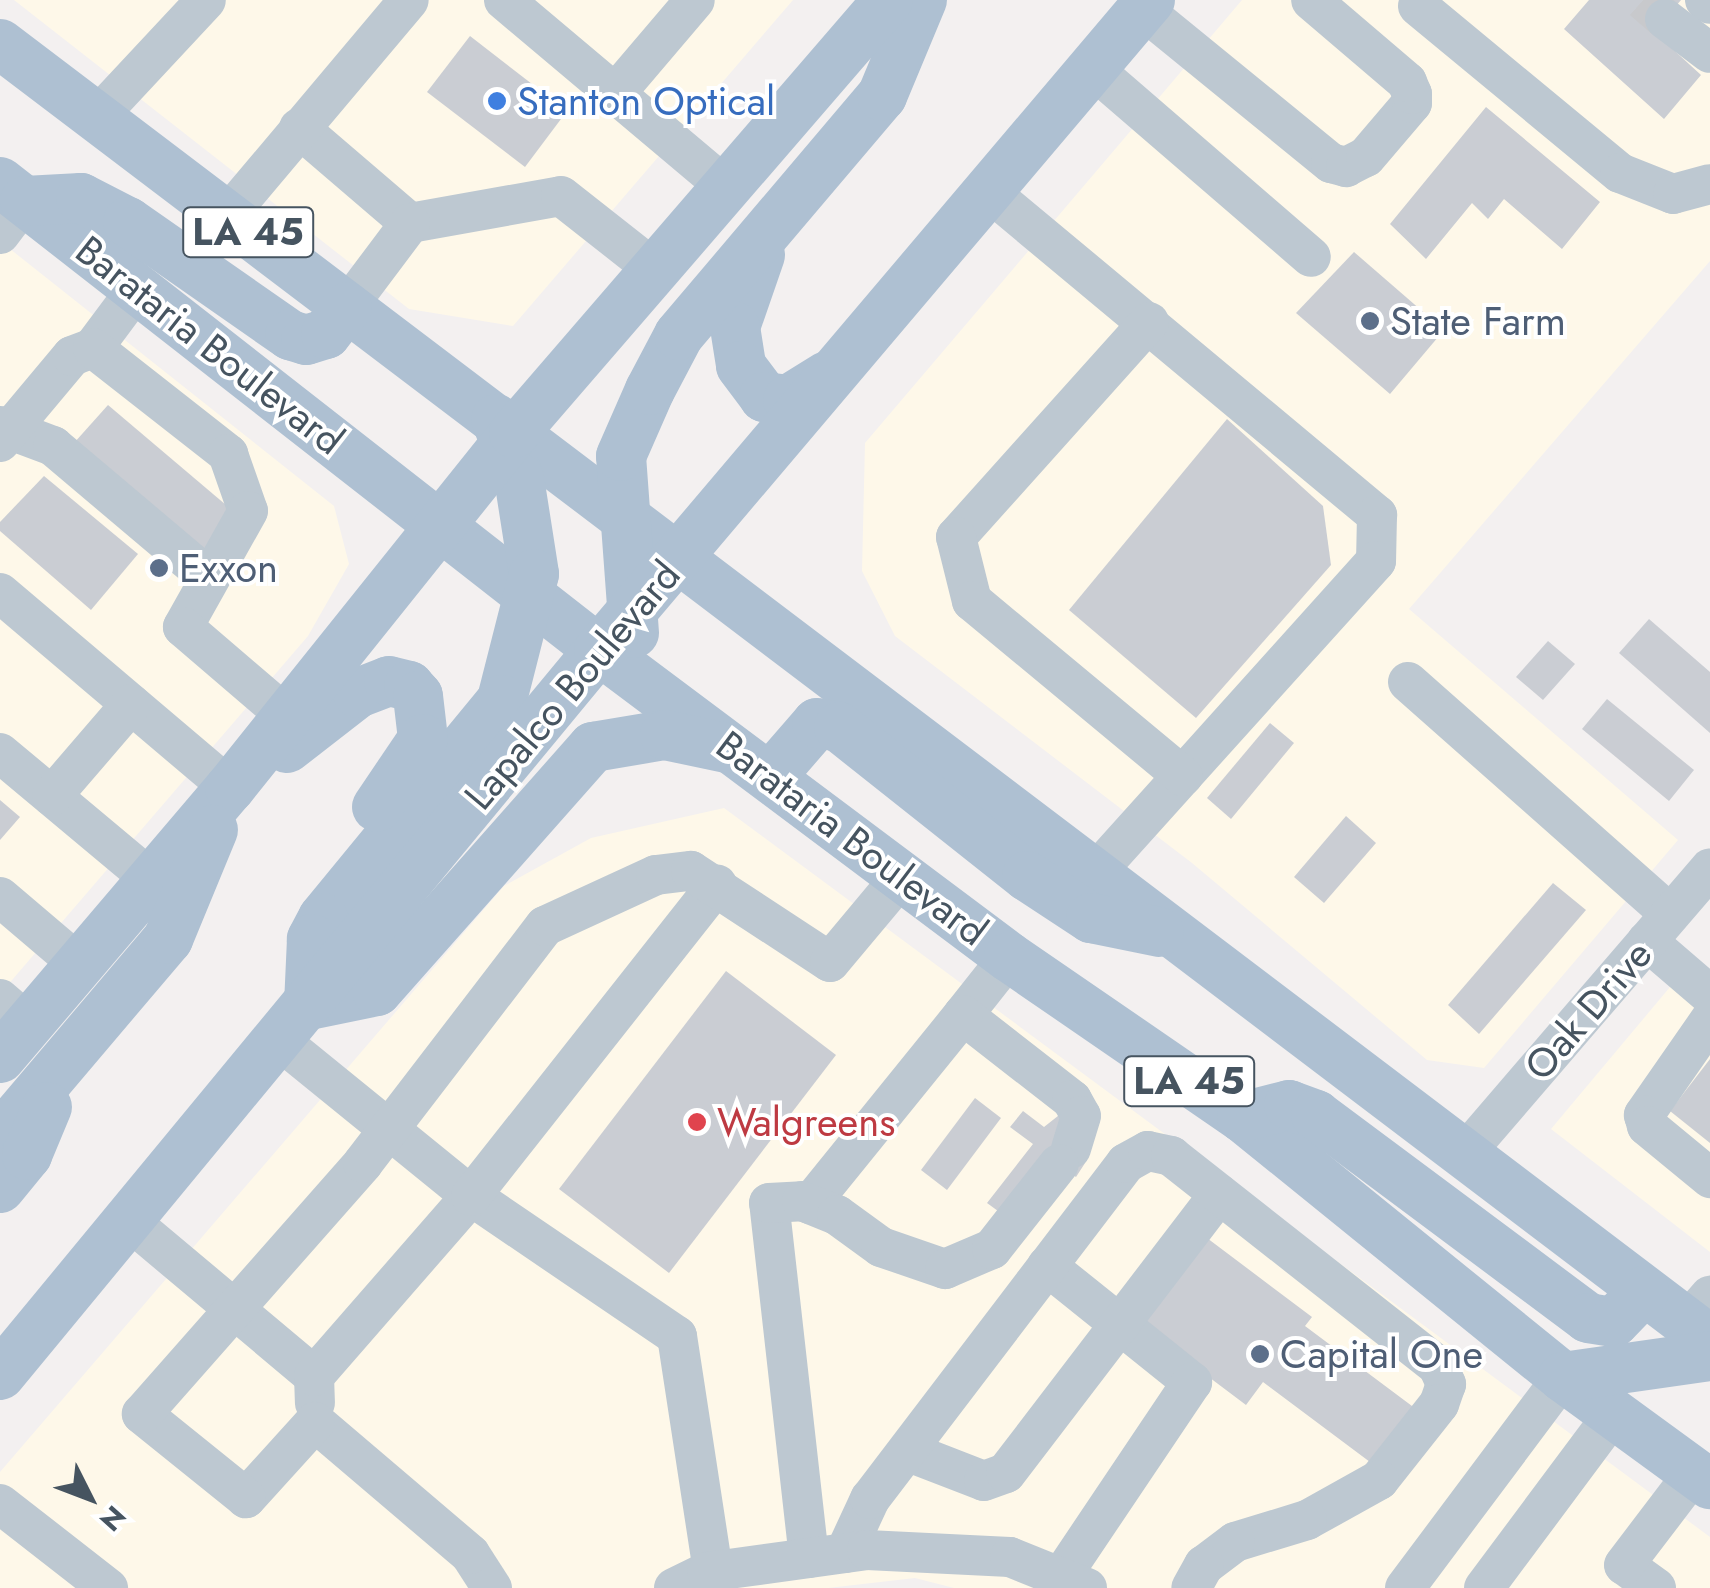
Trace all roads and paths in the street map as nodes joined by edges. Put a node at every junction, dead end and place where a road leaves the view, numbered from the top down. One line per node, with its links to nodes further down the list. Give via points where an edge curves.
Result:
1 (206, 0): 16 (street)
2 (409, 0): 17 (street)
3 (504, 0): 15 (street)
4 (695, 0): 15 (street)
5 (888, 0): 19 (main road)
6 (922, 0): 23 (main road, via 882,96)
7 (1311, 0): 9 (street, via 1407,82 1412,94 1412,103 1366,157 1346,167 1331,163)
8 (1417, 2): 18 (street, via 1620,172 1673,194)
9 (1134, 3): 14 (main road, Lapalco Boulevard); 20 (main road, via 1058,68)
10 (1689, 7): 11 (street); 13 (street)
11 (1710, 32)
12 (0, 44): 16 (main road, LA 45)
13 (1710, 53)
14 (1092, 68): 20 (main road, Lapalco Boulevard); 25 (street)
15 (615, 94): 19 (street)
16 (96, 118): 22 (main road, LA 45)
17 (299, 128): 22 (street); 24 (street)
18 (1710, 184)
19 (726, 188): 26 (main road)
20 (987, 190): 29 (street); 31 (main road, Lapalco Boulevard)
21 (8, 206): 27 (main road, Barataria Boulevard / LA 45); 28 (main road, via 81,198 306,340 326,334)
22 (227, 216): 28 (main road, LA 45)
23 (772, 222): 31 (main road, via 735,327 741,366 764,398 788,400); 34 (main road, via 679,335 650,390 621,456)
24 (410, 223): 26 (street, via 561,196); 28 (street)
25 (1311, 257)
26 (655, 270): 32 (main road)
27 (137, 289): 30 (street); 35 (main road, Barataria Boulevard / LA 45)
28 (347, 307): 32 (main road, LA 45)
29 (1149, 322): 46 (street, via 956,537 972,601); 46 (street, via 1377,515 1376,561)
30 (92, 348): 33 (street, via 72,356); 37 (street, via 228,454 248,511)
31 (828, 376): 36 (main road, Lapalco Boulevard)
32 (505, 432): 34 (main road, LA 45); 35 (main road); 39 (main road, via 519,478)
33 (3, 433): 37 (street, via 53,446)
34 (624, 517): 36 (main road, LA 45); 40 (main road)
35 (440, 522): 39 (main road, Barataria Boulevard / LA 45); 43 (main road)
36 (678, 558): 40 (main road, Lapalco Boulevard); 50 (main road, LA 45)
37 (208, 577): 43 (street, via 183,628)
38 (0, 593): 42 (street)
39 (534, 595): 40 (main road, Barataria Boulevard / LA 45); 55 (main road, via 502,700)
40 (613, 634): 45 (main road, Barataria Boulevard / LA 45, via 658,691); 63 (main road, Lapalco Boulevard)
41 (1408, 682): 56 (street)
42 (131, 704): 47 (street); 48 (street)
43 (288, 717): 47 (main road)
44 (0, 753): 48 (street)
45 (753, 763): 51 (main road, Barataria Boulevard / LA 45); 57 (main road, via 816,723 839,727 1027,876 1091,918); 63 (main road, via 665,736 592,747 378,992)
46 (1183, 776): 50 (street)
47 (230, 788): 52 (main road); 55 (main road, via 358,693 398,680 418,696 423,739 408,769 349,840); 65 (main road, via 168,939)
48 (52, 796): 52 (street)
49 (1710, 868): 56 (street, Oak Drive)
50 (1094, 875): 57 (main road, LA 45)
51 (902, 876): 53 (street, via 830,962); 58 (main road, Barataria Boulevard / LA 45)
52 (152, 880): 59 (main road)
53 (717, 884): 67 (street, via 691,870 656,875 545,926); 73 (street)
54 (0, 897): 59 (street)
55 (323, 918): 63 (main road, via 312,938)
56 (1659, 928): 60 (street); 69 (street, Oak Drive)
57 (1173, 935): 69 (main road, LA 45)
58 (1009, 957): 61 (street); 66 (main road, Barataria Boulevard / LA 45)
59 (80, 965): 64 (main road)
60 (1710, 995)
61 (963, 1015): 74 (street); 74 (street, via 1072,1100 1081,1116 1065,1156 992,1249 945,1268 881,1247)
62 (1710, 1020): 70 (street, via 1644,1114 1647,1126)
63 (294, 1023): 67 (street); 75 (main road, Lapalco Boulevard)
64 (10, 1027)
65 (72, 1052): 68 (main road); 71 (main road, via 26,1155)
66 (1242, 1117): 77 (main road, via 1290,1105 1316,1115 1588,1318 1614,1322); 84 (main road, Barataria Boulevard / LA 45)
67 (389, 1130): 73 (street); 78 (street)
68 (0, 1137)
69 (1466, 1152): 77 (main road, LA 45)
70 (1710, 1178)
71 (0, 1188)
72 (1219, 1194): 76 (street, via 1172,1156 1148,1151 1126,1163); 79 (street); 97 (street, via 1438,1366 1446,1384 1439,1404 1379,1480 1307,1520 1235,1542 1204,1565)
73 (471, 1196): 83 (street); 91 (street, via 677,1336)
74 (810, 1204): 90 (street, via 770,1204)
75 (128, 1219): 78 (street); 81 (main road, Lapalco Boulevard)
76 (1048, 1266): 79 (street); 87 (street)
77 (1644, 1291): 80 (main road, LA 45)
78 (236, 1308): 83 (street); 86 (street, via 142,1414 246,1498)
79 (1119, 1320): 87 (street, via 1006,1473 984,1480); 93 (street, via 1192,1382)
80 (1704, 1329): 84 (main road)
81 (16, 1344): 82 (main road, Lapalco Boulevard)
82 (0, 1376)
83 (314, 1376): 86 (street)
84 (1562, 1378): 85 (main road, Barataria Boulevard / LA 45); 98 (street)
85 (1612, 1416): 88 (main road, Barataria Boulevard / LA 45); 99 (street)
86 (316, 1422): 95 (street, via 470,1554)
87 (909, 1452): 90 (street)
88 (1702, 1479): 92 (street)
89 (0, 1504): 94 (street)
90 (827, 1555): 91 (street); 93 (street, via 1010,1557)
91 (713, 1571): 96 (street)
92 (1629, 1580)
93 (1074, 1582)
94 (108, 1588)
95 (492, 1588)
96 (674, 1588)
97 (1191, 1588)
98 (1405, 1588)
99 (1484, 1588)

